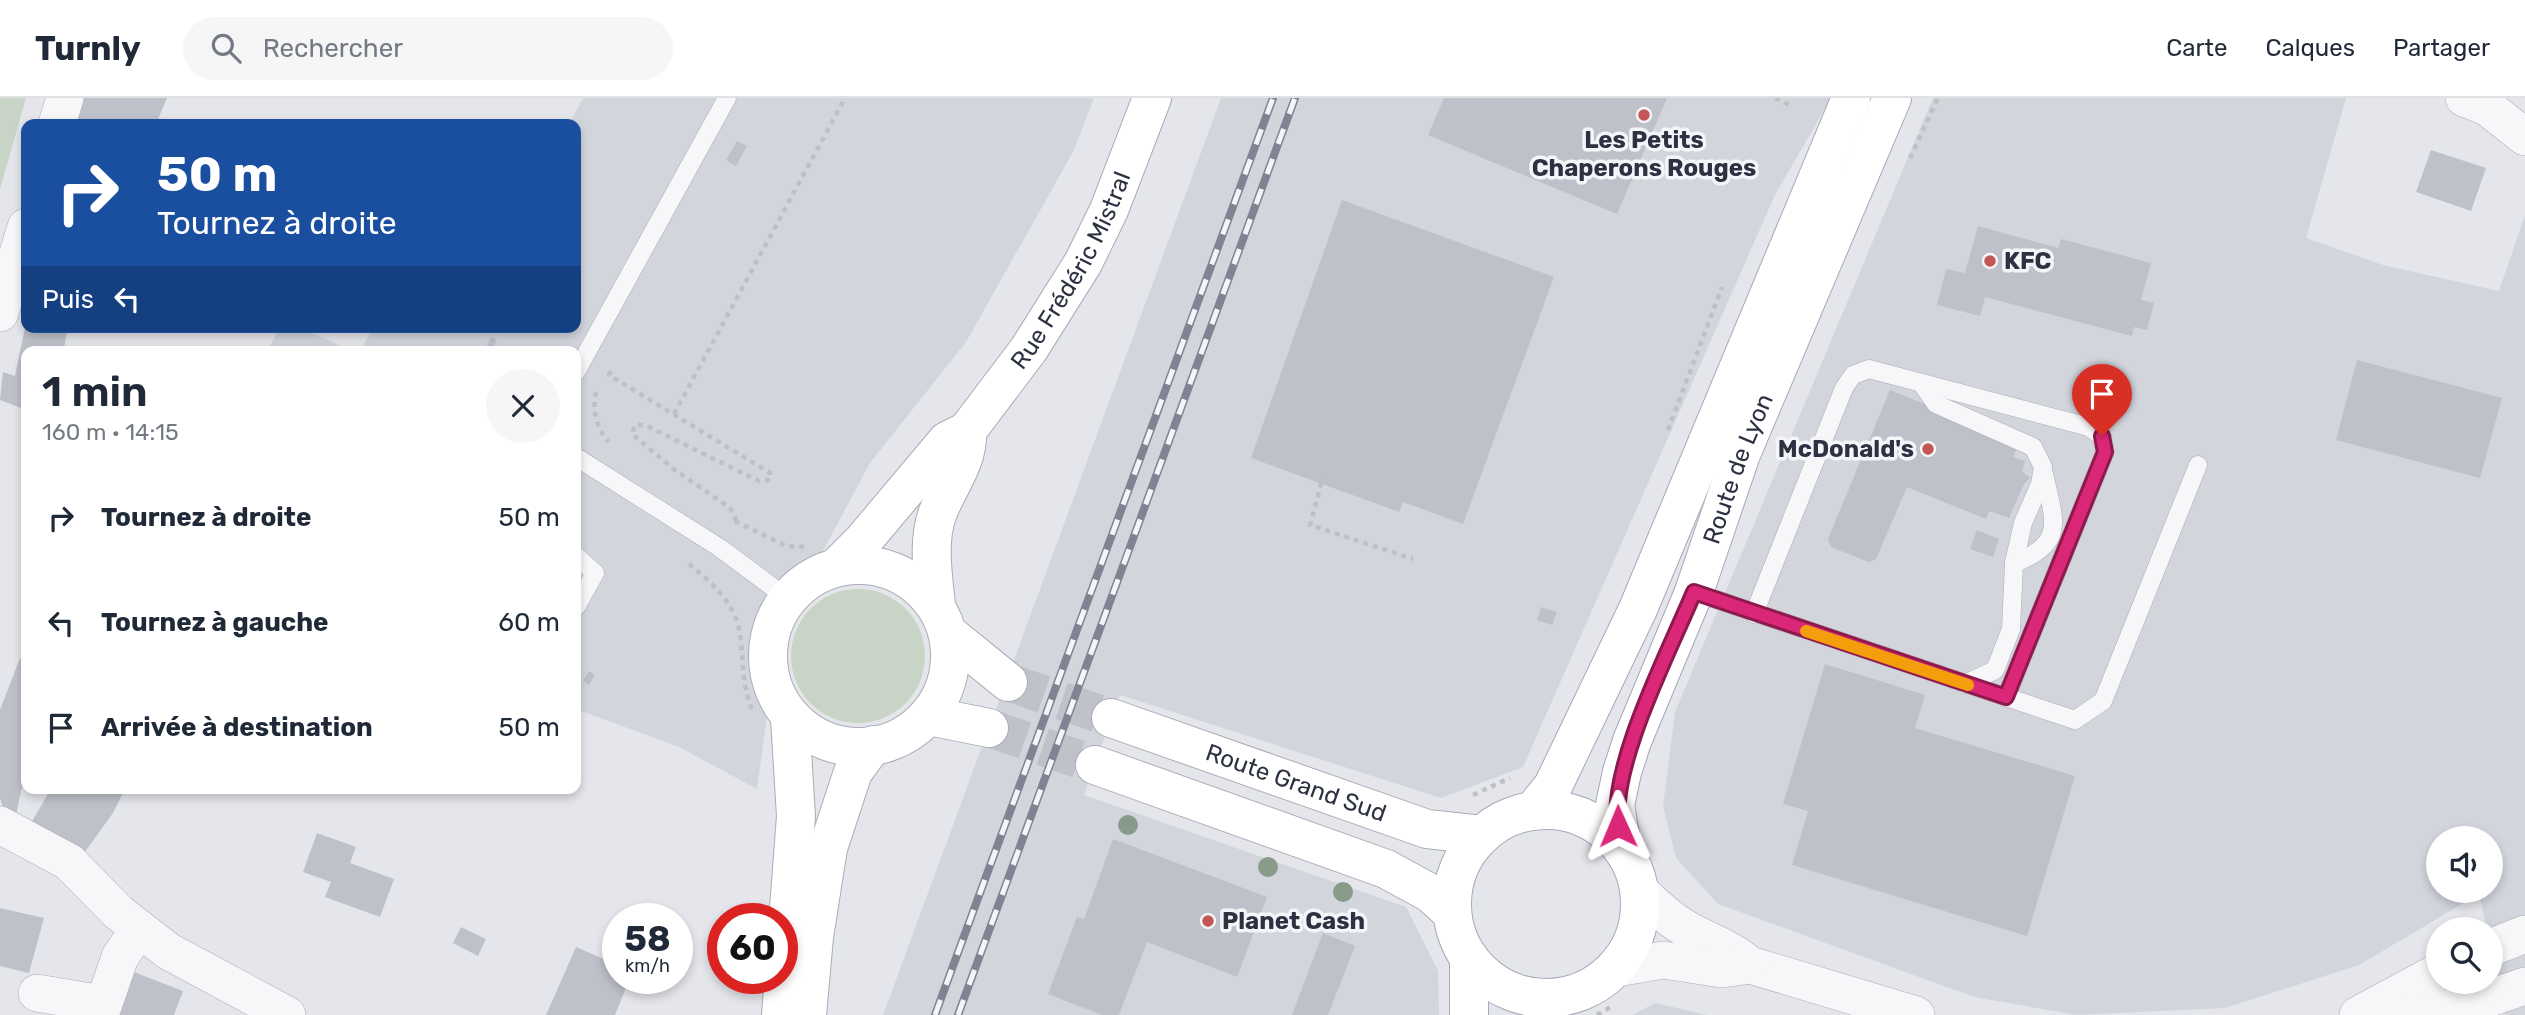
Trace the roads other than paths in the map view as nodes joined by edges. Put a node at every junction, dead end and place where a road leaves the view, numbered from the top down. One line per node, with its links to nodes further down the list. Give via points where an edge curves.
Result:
1 (65, 98): 7 (street)
2 (1152, 98): 13 (main road, Rue Frédéric Mistral, via 1128,166 1083,263 1029,349)
3 (1851, 98): 34 (main road, Route de Lyon, via 1637,609 1553,786)
4 (1892, 98): 20 (main road, Route de Lyon, via 1741,454)
5 (2463, 98): 8 (street, via 2487,107)
6 (723, 99): 11 (lane)
7 (59, 119)
8 (2525, 137)
9 (21, 244): 10 (street)
10 (0, 313)
11 (581, 363)
12 (1922, 384): 16 (lane, via 1936,404 2033,447); 23 (lane, via 1869,369 1853,375); 27 (lane, via 2090,427 2102,436 2105,452)
13 (967, 431): 17 (main road, Rue Frédéric Mistral, via 947,441 862,542); 24 (main road, Rue Frédéric Mistral, via 968,450 937,514 933,534)
14 (581, 460): 22 (lane, via 720,548)
15 (2198, 465): 27 (lane, via 2103,701 2075,720)
16 (2043, 467): 19 (lane); 19 (lane, via 2054,520 2051,536 2038,555)
17 (823, 557): 22 (main road); 24 (main road, via 895,574)
18 (581, 561): 21 (lane, via 594,573)
19 (2014, 563): 26 (lane, via 2011,629 1995,670)
20 (1694, 592): 23 (lane); 37 (main road, Route de Lyon, via 1622,772 1615,805)
21 (581, 598)
22 (787, 598): 29 (main road, via 772,625 768,660 776,694)
23 (1754, 614): 26 (lane)
24 (943, 620): 25 (main road); 28 (main road, via 952,664)
25 (1008, 682)
26 (1965, 684): 27 (lane)
27 (2006, 697)
28 (929, 716): 31 (main road); 32 (main road, via 904,736)
29 (773, 717): 32 (main road, via 831,743); 52 (main road, via 796,816)
30 (1111, 718): 36 (main road, Route Grand Sud, via 1427,829)
31 (989, 728)
32 (873, 746): 53 (main road, via 853,772 828,848)
33 (1095, 765): 39 (main road, Route Grand Sud, via 1386,869 1430,893)
34 (1533, 811): 36 (main road, via 1501,822); 37 (main road, via 1554,810 1594,822)
35 (0, 825): 40 (street, via 69,862)
36 (1482, 835): 39 (main road, via 1469,848 1455,875)
37 (1622, 847): 38 (main road)
38 (1639, 890): 44 (street, via 1690,932 1731,948); 45 (main road, via 1636,931)
39 (1451, 912): 43 (main road)
40 (139, 929): 50 (street, via 120,957); 51 (street, via 168,951)
41 (2525, 934): 42 (street)
42 (2503, 943)
43 (1469, 958): 49 (main road, via 1503,988); 54 (main road)
44 (1750, 965): 45 (street, via 1723,969 1663,960); 55 (street)
45 (1617, 968): 49 (main road, via 1586,991)
46 (2426, 978): 56 (street)
47 (2525, 986): 57 (street, via 2478,1002)
48 (37, 993): 50 (street)
49 (1542, 1007)
50 (102, 1010)
51 (287, 1015)
52 (781, 1015)
53 (807, 1015)
54 (1469, 1015)
55 (1916, 1015)
56 (2358, 1015)
57 (2412, 1015)

